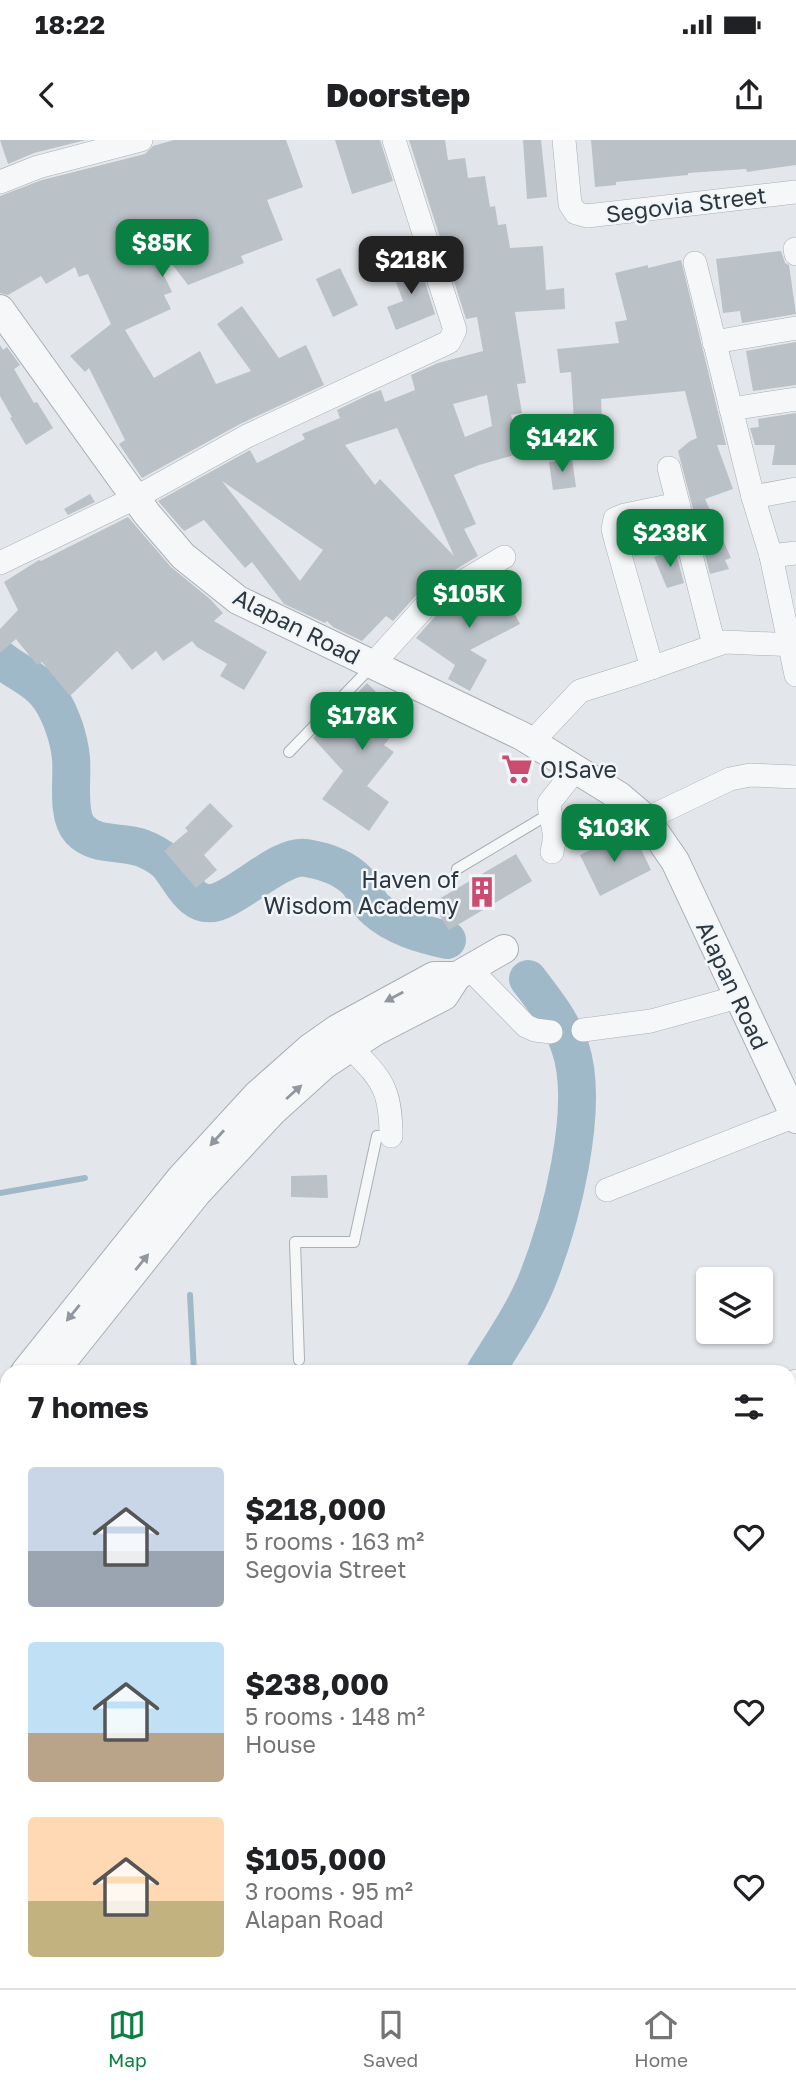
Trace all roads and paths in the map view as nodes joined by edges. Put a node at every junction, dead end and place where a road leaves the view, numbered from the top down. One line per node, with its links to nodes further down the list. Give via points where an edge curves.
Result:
1 (141, 140): 4 (street)
2 (394, 140): 17 (street, via 455,330 453,337 247,436)
3 (564, 140): 5 (street, Segovia Street, via 570,204 576,213 587,216)
4 (0, 181)
5 (796, 192)
6 (795, 249): 7 (street)
7 (796, 254)
8 (695, 263): 11 (street)
9 (0, 309): 17 (street, Alapan Road)
10 (796, 328): 11 (street)
11 (714, 342): 13 (street)
12 (796, 399): 13 (street)
13 (731, 409): 16 (street)
14 (669, 468): 18 (street)
15 (796, 489): 16 (street)
16 (752, 497): 20 (street)
17 (135, 498): 22 (street); 25 (street, Alapan Road, via 183,556 238,600)
18 (678, 504): 23 (street); 26 (street, via 625,515 615,519 613,529)
19 (796, 553): 20 (street)
20 (771, 556): 24 (street)
21 (504, 557): 25 (street, via 429,602)
22 (0, 563)
23 (714, 645): 24 (street); 26 (street)
24 (793, 645): 27 (street)
25 (373, 664): 28 (street, Alapan Road); 29 (lane)
26 (652, 668): 28 (street, via 580,691)
27 (796, 674)
28 (532, 742): 30 (street, Alapan Road)
29 (289, 752)
30 (576, 769): 32 (street, Alapan Road); 33 (street, via 549,803)
31 (796, 777): 32 (street, via 730,779)
32 (657, 813): 38 (street, Alapan Road)
33 (549, 814): 34 (street, via 556,831); 35 (lane)
34 (552, 852)
35 (457, 869)
36 (504, 950): 37 (street)
37 (464, 973): 40 (street, via 526,1026); 41 (street, via 444,996); 46 (street, one-way to 46, via 434,976 337,1029 257,1095 180,1179)
38 (738, 997): 39 (street, via 651,1021); 42 (street, Alapan Road)
39 (583, 1030)
40 (551, 1032)
41 (349, 1047): 43 (street, via 385,1090); 47 (street, one-way to 41, via 235,1150)
42 (795, 1118): 44 (street)
43 (391, 1136): 45 (lane, via 377,1136 354,1242 295,1242)
44 (607, 1190)
45 (299, 1360)
46 (31, 1365)
47 (60, 1365)

